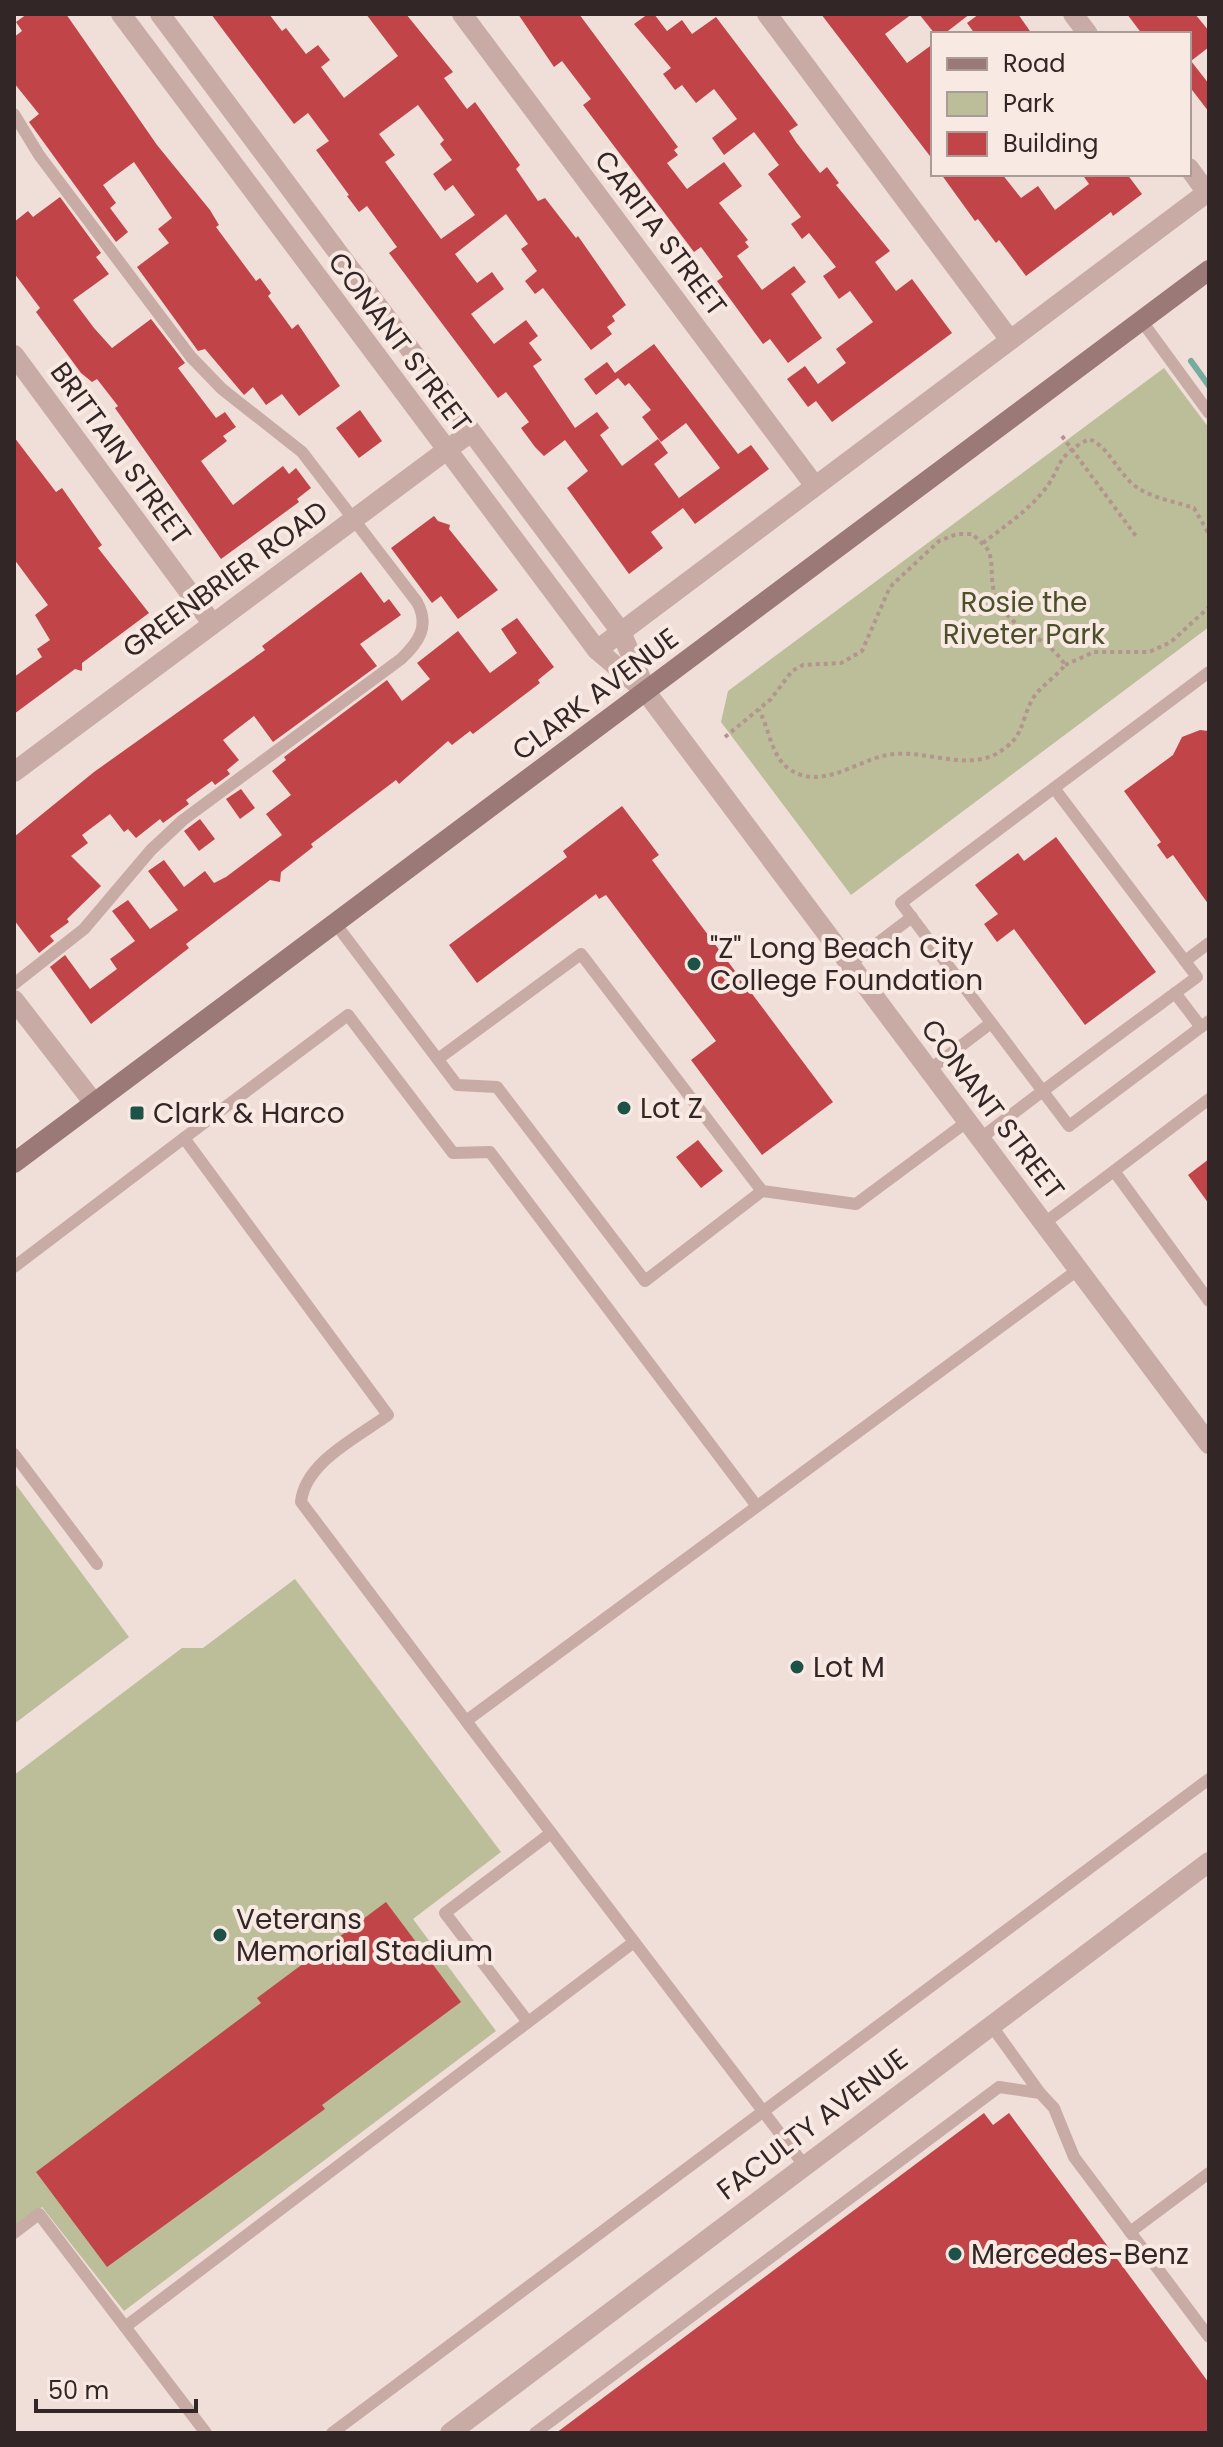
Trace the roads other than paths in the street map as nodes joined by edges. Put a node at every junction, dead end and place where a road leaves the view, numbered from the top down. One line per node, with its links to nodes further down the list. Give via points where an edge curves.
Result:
1 (121, 14): 16 (street, CONANT STREET)
2 (160, 14): 15 (street, CONANT STREET)
3 (462, 14): 17 (street, CARITA STREET)
4 (767, 14): 12 (street)
5 (1073, 14): 6 (street)
6 (1086, 32)
7 (14, 114): 18 (lane, via 191,357 222,389 302,452)
8 (1191, 171): 9 (street)
9 (1208, 192): 12 (street, CLARK AVENUE)
10 (1209, 270): 11 (main road, CLARK AVENUE)
11 (1141, 320): 14 (lane); 23 (main road, CLARK AVENUE)
12 (1010, 340): 17 (street, CLARK AVENUE)
13 (14, 355): 19 (street, BRITTAIN STREET)
14 (1209, 413)
15 (471, 432): 16 (street, GREENBRIER ROAD); 20 (street, CONANT STREET)
16 (446, 451): 18 (street, GREENBRIER ROAD); 21 (street, CONANT STREET)
17 (815, 486): 20 (street, CLARK AVENUE)
18 (355, 519): 19 (street, GREENBRIER ROAD); 31 (lane, via 422,612 417,644 183,820 84,929)
19 (212, 623): 24 (street, GREENBRIER ROAD)
20 (621, 632): 21 (street, CLARK AVENUE); 23 (street, CONANT STREET)
21 (597, 650): 23 (street, CONANT STREET)
22 (1209, 672): 25 (lane)
23 (646, 692): 27 (main road, CLARK AVENUE); 30 (street, CONANT STREET)
24 (14, 772)
25 (1054, 788): 26 (lane, via 901,903); 29 (lane)
26 (912, 917): 30 (lane); 34 (lane)
27 (335, 923): 36 (lane); 40 (main road, CLARK AVENUE)
28 (1209, 943): 29 (lane)
29 (1185, 961): 32 (lane, via 1197,977)
30 (850, 964): 37 (street, CONANT STREET)
31 (14, 984)
32 (1175, 993): 35 (lane); 38 (lane)
33 (14, 1000): 40 (street)
34 (991, 1023): 37 (lane); 38 (lane)
35 (1205, 1024): 38 (lane, via 1069,1126)
36 (438, 1059): 46 (lane, via 457,1085 497,1087 645,1281); 46 (lane, via 581,954)
37 (929, 1070): 41 (street, CONANT STREET)
38 (1043, 1091): 43 (lane)
39 (1209, 1099): 45 (lane)
40 (94, 1103): 44 (main road, CLARK AVENUE)
41 (968, 1121): 43 (street, CONANT STREET); 46 (lane, via 856,1204)
42 (184, 1138): 48 (lane); 53 (lane, via 348,1015 453,1153 490,1152); 55 (lane, via 388,1415 313,1471 303,1485 301,1502)
43 (981, 1138): 47 (street, CONANT STREET)
44 (14, 1163)
45 (1114, 1171): 47 (lane); 50 (lane)
46 (762, 1191)
47 (1043, 1224): 49 (street, CONANT STREET)
48 (14, 1267)
49 (1079, 1269): 51 (street, CONANT STREET); 53 (lane)
50 (1209, 1301)
51 (1209, 1444)
52 (14, 1454): 54 (lane)
53 (756, 1505): 55 (lane)
54 (97, 1564)
55 (466, 1721): 57 (lane)
56 (1209, 1779): 63 (lane)
57 (551, 1833): 59 (lane); 60 (lane, via 445,1913)
58 (1209, 1862): 61 (street, FACULTY AVENUE)
59 (634, 1942): 60 (lane); 63 (lane)
60 (528, 2022): 68 (lane)
61 (991, 2025): 62 (lane); 64 (street, FACULTY AVENUE)
62 (1040, 2093): 66 (lane, via 1054,2108 1074,2157); 73 (lane, via 999,2087)
63 (762, 2109): 64 (lane); 71 (lane)
64 (804, 2165): 72 (street, FACULTY AVENUE)
65 (1209, 2173): 66 (lane)
66 (1130, 2232): 69 (lane)
67 (14, 2233): 68 (lane, via 39,2214)
68 (125, 2327): 70 (lane)
69 (1209, 2337)
70 (206, 2433)
71 (332, 2433)
72 (450, 2433)
73 (535, 2433)

